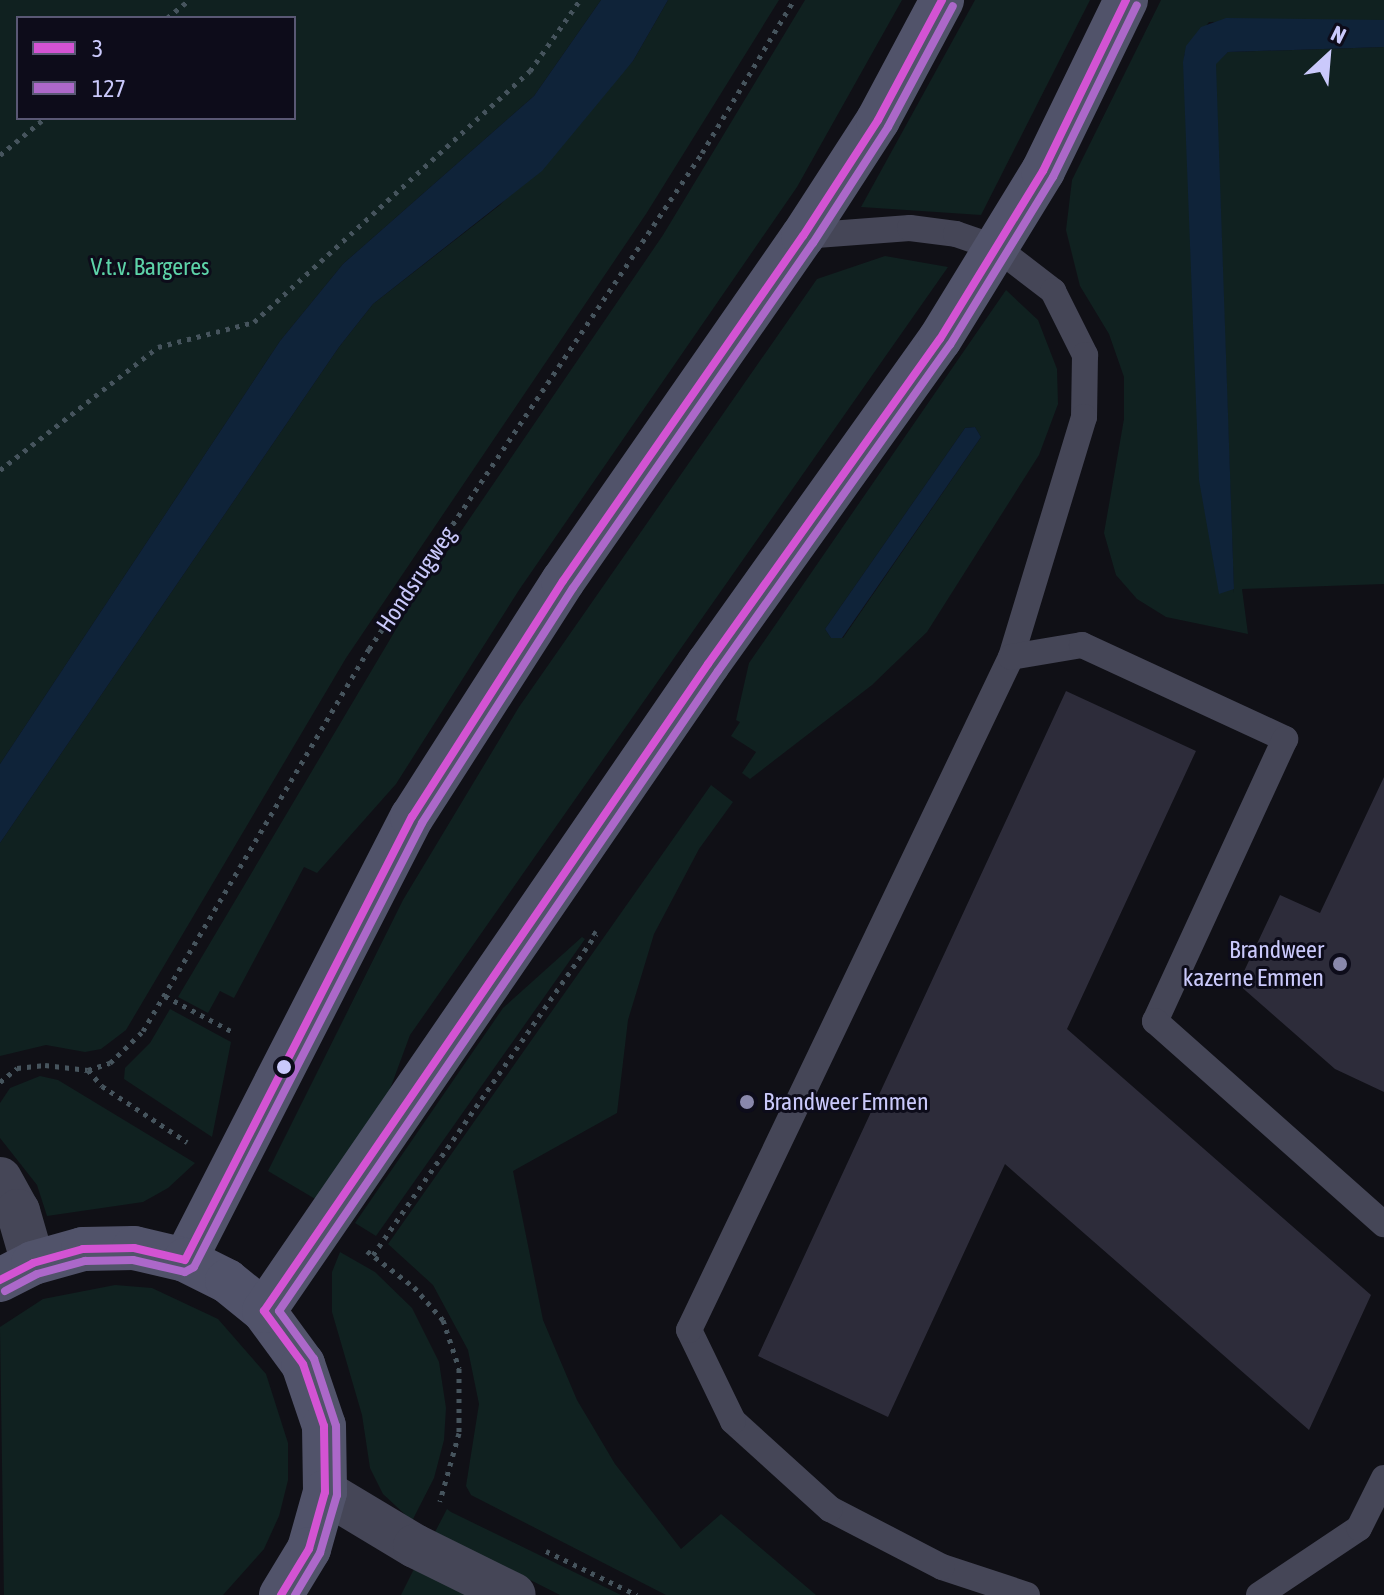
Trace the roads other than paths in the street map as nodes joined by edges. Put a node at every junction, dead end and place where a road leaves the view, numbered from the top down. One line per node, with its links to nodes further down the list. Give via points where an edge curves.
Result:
1 (942, 0): 3 (main road, via 878,120)
2 (1126, 0): 4 (main road, via 1043,171)
3 (803, 236): 4 (lane, via 910,228 956,234); 8 (main road, via 563,581 412,817)
4 (997, 248): 5 (lane, via 1053,291 1085,355 1084,417); 10 (main road, via 940,339 708,664)
5 (1011, 657): 7 (lane, via 1082,645 1285,739 1155,1021); 15 (lane, via 689,1330 733,1421 830,1509 942,1567)
6 (0, 1179): 9 (street, via 18,1211)
7 (1384, 1224)
8 (185, 1260): 9 (main road, via 134,1248 83,1249); 10 (main road, via 227,1281)
9 (16, 1271)
10 (264, 1311): 12 (main road, via 303,1364 324,1426)
11 (1384, 1478): 16 (lane, via 1359,1528)
12 (325, 1492): 13 (main road, via 309,1549); 14 (street, via 415,1546)
13 (281, 1595)
14 (514, 1595)
15 (1027, 1595)
16 (1259, 1595)

